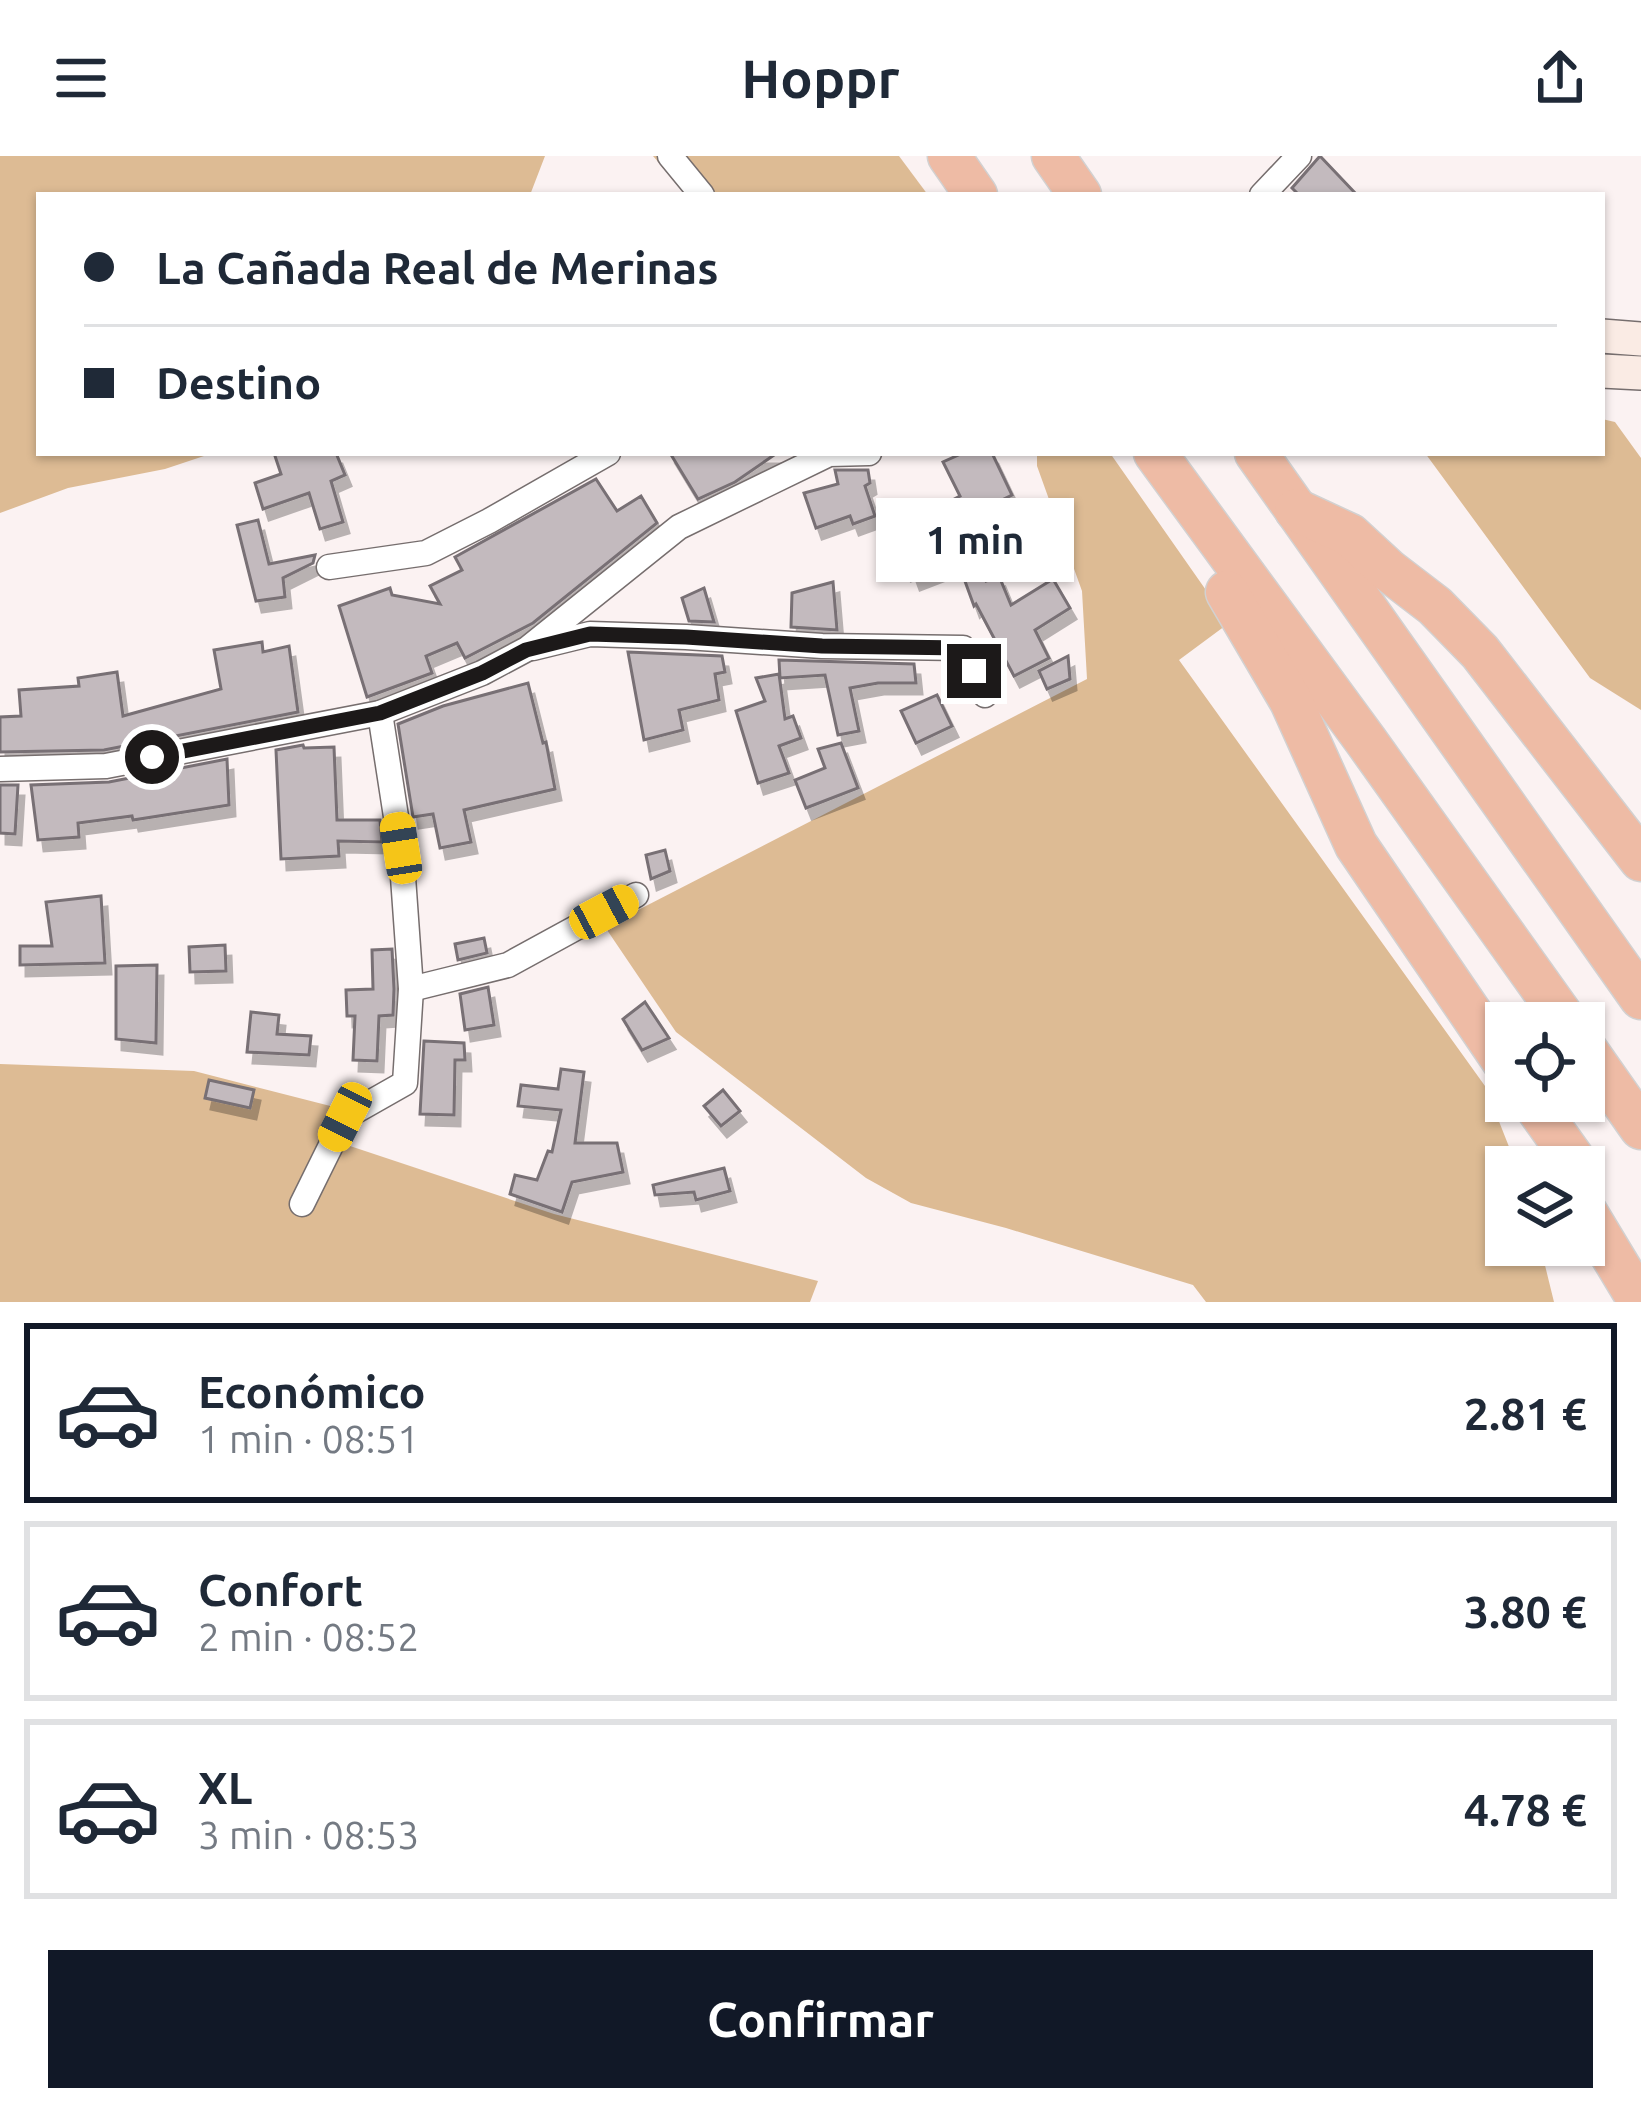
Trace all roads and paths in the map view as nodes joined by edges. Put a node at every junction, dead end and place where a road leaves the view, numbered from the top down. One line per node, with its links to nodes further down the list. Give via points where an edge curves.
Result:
1 (670, 156): 5 (street)
2 (949, 156): 6 (highway)
3 (1053, 156): 7 (highway)
4 (1299, 156): 8 (street)
5 (700, 192)
6 (974, 192)
7 (1078, 192)
8 (1265, 192)
9 (1605, 336): 10 (main road)
10 (1641, 339)
11 (1605, 371): 12 (main road)
12 (1641, 373)
13 (603, 456): 19 (street, via 426,553)
14 (825, 456): 20 (street, via 680,527)
15 (1157, 456): 17 (highway)
16 (1258, 456): 18 (highway)
17 (1179, 488): 28 (highway, via 1231,600 1292,701 1356,845); 29 (highway)
18 (1295, 510): 24 (highway, via 1350,535 1435,606 1480,652); 27 (highway)
19 (329, 567)
20 (526, 650): 21 (street, via 590,634 963,648); 22 (street)
21 (985, 695)
22 (380, 713): 23 (street, via 106,766); 26 (street)
23 (0, 769)
24 (1641, 862)
25 (636, 895): 26 (street, via 508,965)
26 (412, 989): 35 (street, via 405,1083 345,1117)
27 (1641, 998)
28 (1459, 1000): 30 (highway); 31 (highway)
29 (1552, 1002)
30 (1485, 1036)
31 (1485, 1043)
32 (1605, 1077): 33 (highway)
33 (1641, 1128)
34 (1605, 1203): 37 (highway)
35 (302, 1204)
36 (1605, 1243): 38 (highway)
37 (1641, 1252)
38 (1640, 1302)

